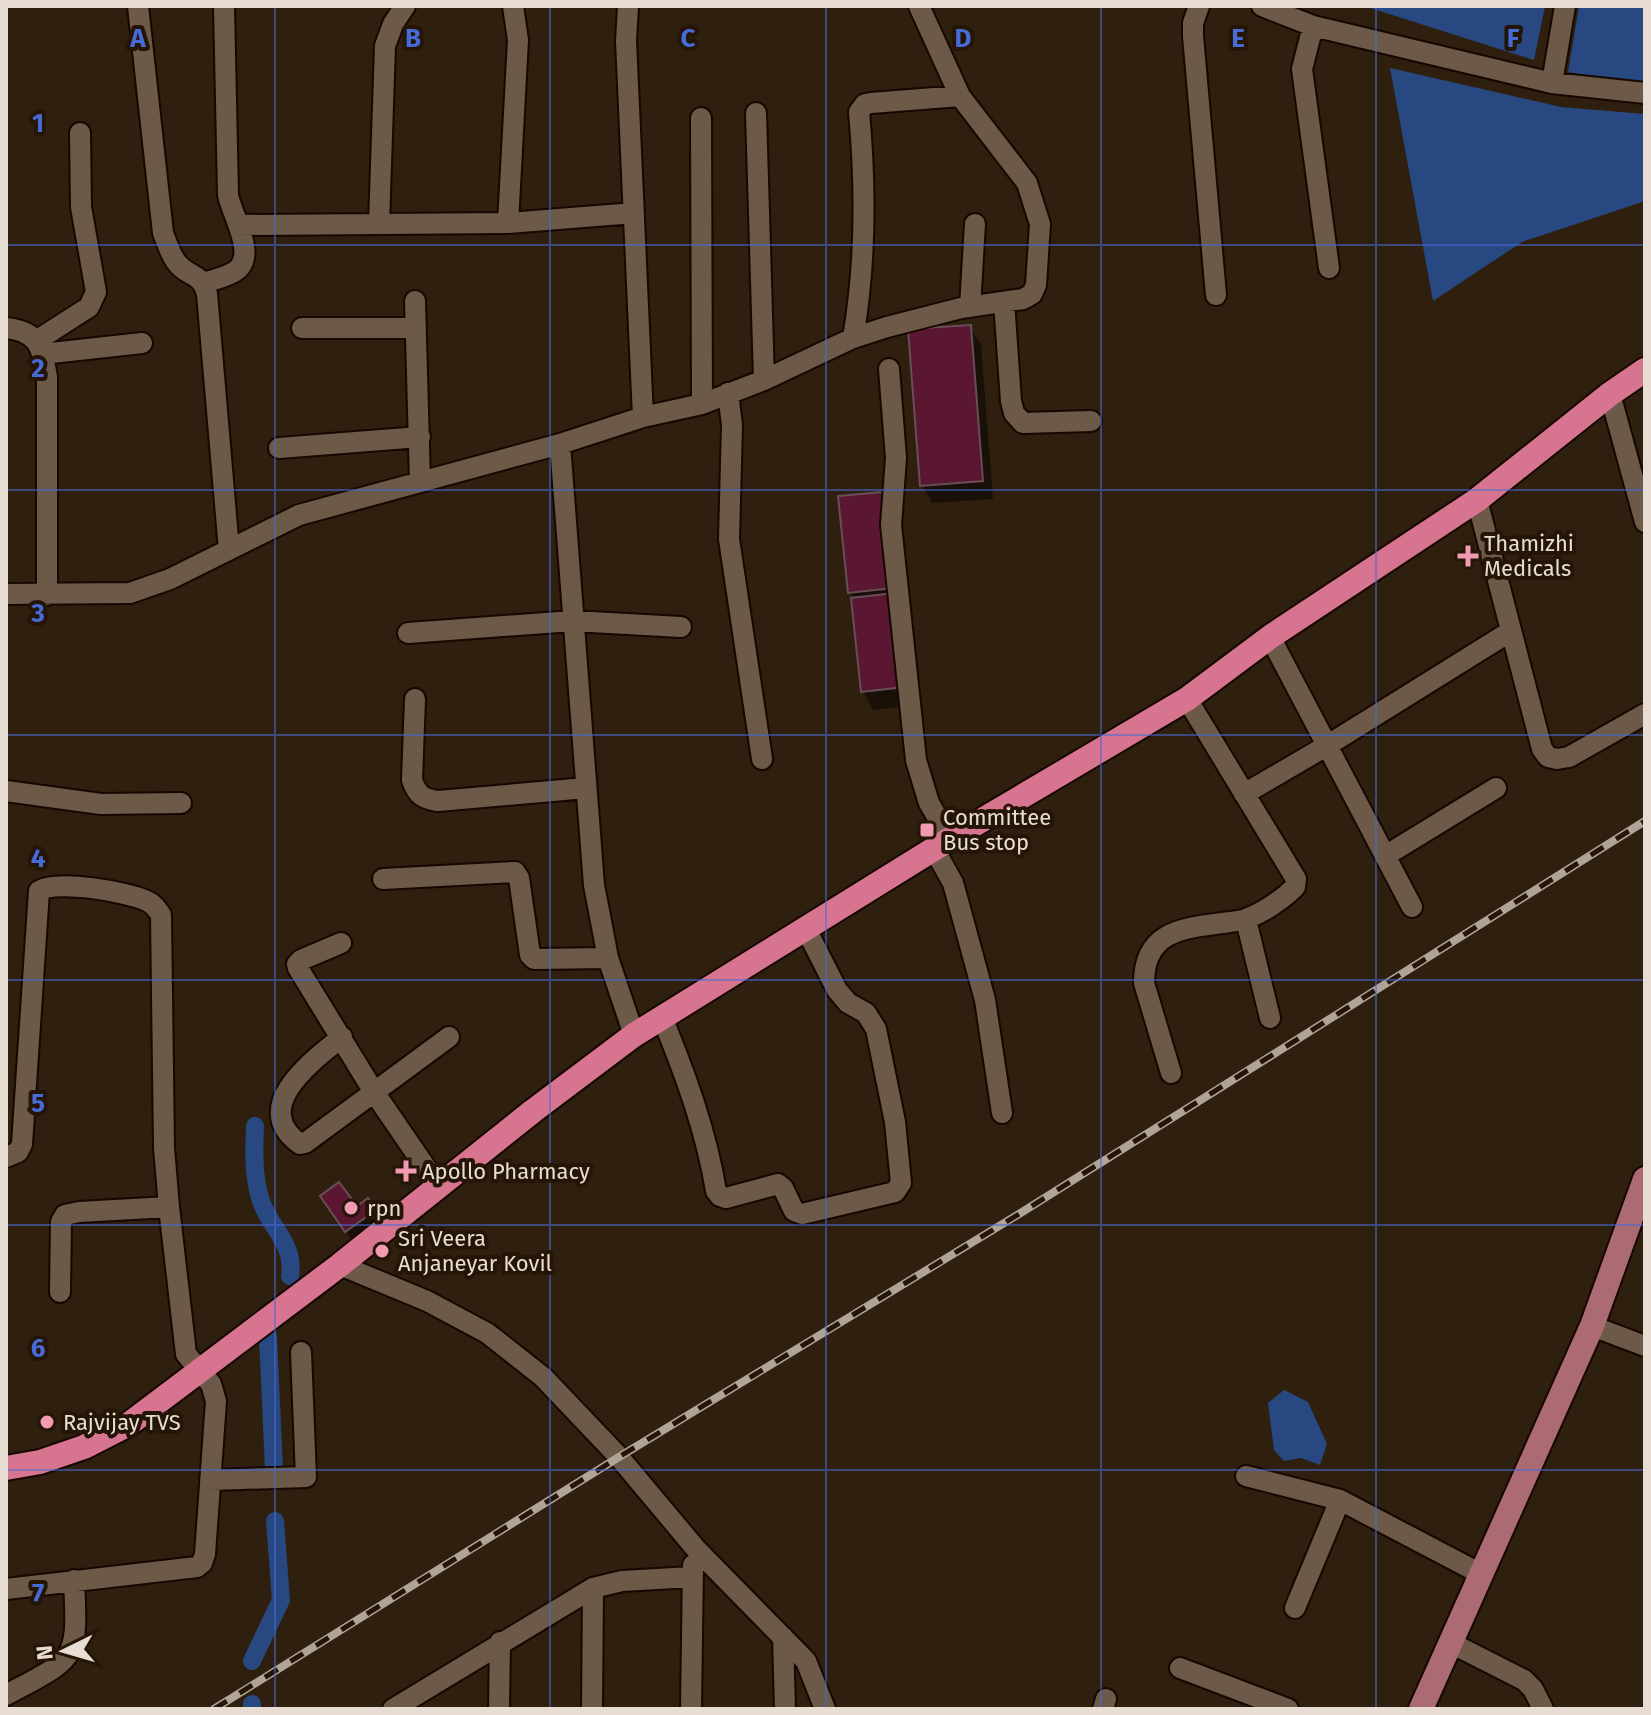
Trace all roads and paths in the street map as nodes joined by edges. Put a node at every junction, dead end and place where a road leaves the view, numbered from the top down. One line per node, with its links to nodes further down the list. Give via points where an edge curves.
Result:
1 (138, 6): 23 (street, via 163,233 176,261)
2 (224, 6): 21 (street, via 228,195)
3 (405, 6): 19 (street, via 385,46)
4 (513, 6): 18 (street, via 518,40)
5 (628, 6): 17 (street)
6 (919, 6): 13 (street)
7 (1199, 6): 24 (street, via 1193,36)
8 (1262, 6): 10 (street)
9 (1565, 6): 11 (street)
10 (1313, 26): 11 (street); 22 (street, via 1302,69)
11 (1552, 83): 12 (street)
12 (1645, 93)
13 (960, 96): 26 (street, via 1027,183 1040,224 1032,294); 31 (street, via 871,103 859,112 863,256)
14 (756, 113): 36 (street)
15 (701, 118): 39 (street)
16 (80, 133): 33 (street, via 81,207 96,292 89,307)
17 (634, 213): 18 (street); 40 (street)
18 (508, 223): 19 (street)
19 (379, 224): 21 (street)
20 (975, 224): 27 (street)
21 (238, 225): 23 (street, via 245,242 242,264)
22 (1329, 268)
23 (204, 283): 48 (street)
24 (1216, 295)
25 (415, 301): 30 (street)
26 (1004, 302): 27 (street); 41 (street, via 1017,419)
27 (970, 307): 31 (street)
28 (6, 328): 33 (street, via 22,331)
29 (302, 328): 30 (street)
30 (416, 328): 42 (street)
31 (853, 338): 36 (street)
32 (142, 343): 33 (street)
33 (39, 347): 50 (street, via 47,377)
34 (889, 369): 66 (street, via 896,458 891,525 916,760)
35 (1645, 370): 38 (highway)
36 (764, 380): 37 (street)
37 (728, 393): 39 (street); 60 (street, via 729,539)
38 (1610, 394): 46 (highway); 47 (street)
39 (702, 404): 40 (street)
40 (643, 417): 43 (street)
41 (1091, 421)
42 (420, 437): 44 (street); 45 (street)
43 (560, 444): 45 (street); 51 (street)
44 (279, 448)
45 (420, 482): 48 (street, via 299,515)
46 (1477, 500): 53 (street); 55 (highway)
47 (1645, 522)
48 (229, 550): 50 (street, via 130,593)
49 (6, 594): 50 (street)
50 (47, 595)
51 (573, 621): 52 (street); 54 (street); 61 (street)
52 (681, 627)
53 (1511, 631): 58 (street, via 1548,757 1569,757); 59 (street)
54 (408, 633)
55 (1270, 637): 57 (highway); 59 (street)
56 (415, 699): 61 (street, via 412,780 426,799)
57 (1187, 699): 64 (street); 66 (highway)
58 (1645, 714)
59 (1328, 745): 64 (street); 67 (street)
60 (762, 759)
61 (586, 788): 73 (street, via 594,885)
62 (1496, 788): 67 (street)
63 (6, 791): 65 (street, via 101,804)
64 (1244, 794): 70 (street, via 1296,879 1288,894)
65 (181, 803)
66 (942, 844): 71 (highway); 81 (street, via 985,1000)
67 (1385, 856): 69 (street)
68 (383, 879): 73 (street, via 515,872 534,959)
69 (1412, 907)
70 (1246, 920): 75 (street); 79 (street, via 1174,932 1153,946 1144,983)
71 (805, 927): 74 (highway); 74 (street, via 837,990 866,1013 876,1029 895,1122 901,1183 895,1192 802,1214 794,1211 778,1184 720,1196 684,1071)
72 (341, 943): 77 (street, via 297,966)
73 (608, 958): 76 (street)
74 (662, 1017): 76 (highway)
75 (1270, 1018)
76 (634, 1035): 84 (highway)
77 (342, 1037): 80 (street); 80 (street, via 291,1085 279,1109 281,1119 296,1141 305,1143)
78 (449, 1037): 80 (street)
79 (1171, 1073)
80 (374, 1092): 84 (street)
81 (1002, 1113)
82 (6, 1157): 85 (street, via 22,1144 39,891 48,886 93,888 145,900 161,915)
83 (1645, 1179): 88 (main road)
84 (439, 1187): 86 (highway)
85 (169, 1207): 87 (street, via 65,1215); 91 (street, via 186,1354)
86 (340, 1265): 91 (highway); 96 (street, via 487,1333 543,1377)
87 (60, 1292)
88 (1592, 1326): 89 (street); 97 (main road)
89 (1645, 1346)
90 (301, 1352): 94 (street, via 306,1477)
91 (201, 1371): 92 (highway, via 129,1424 84,1447); 94 (street, via 216,1401)
92 (6, 1468)
93 (1246, 1476): 95 (street)
94 (210, 1480): 99 (street, via 205,1554 197,1567)
95 (1340, 1500): 97 (street); 102 (street)
96 (696, 1549): 98 (street); 103 (street)
97 (1481, 1574): 105 (main road)
98 (692, 1577): 100 (street); 111 (street)
99 (74, 1580): 101 (street); 107 (street, via 74,1647 53,1670)
100 (593, 1588): 104 (street); 110 (street)
101 (6, 1589)
102 (1295, 1608)
103 (783, 1637): 112 (street); 113 (street, via 806,1661)
104 (500, 1642): 108 (street); 109 (street)
105 (1451, 1643): 115 (main road); 116 (street, via 1524,1680)
106 (1180, 1668): 114 (street)
107 (6, 1695)
108 (397, 1708)
109 (499, 1709)
110 (592, 1709)
111 (691, 1709)
112 (785, 1709)
113 (825, 1709)
114 (1288, 1709)
115 (1421, 1709)
116 (1543, 1709)

